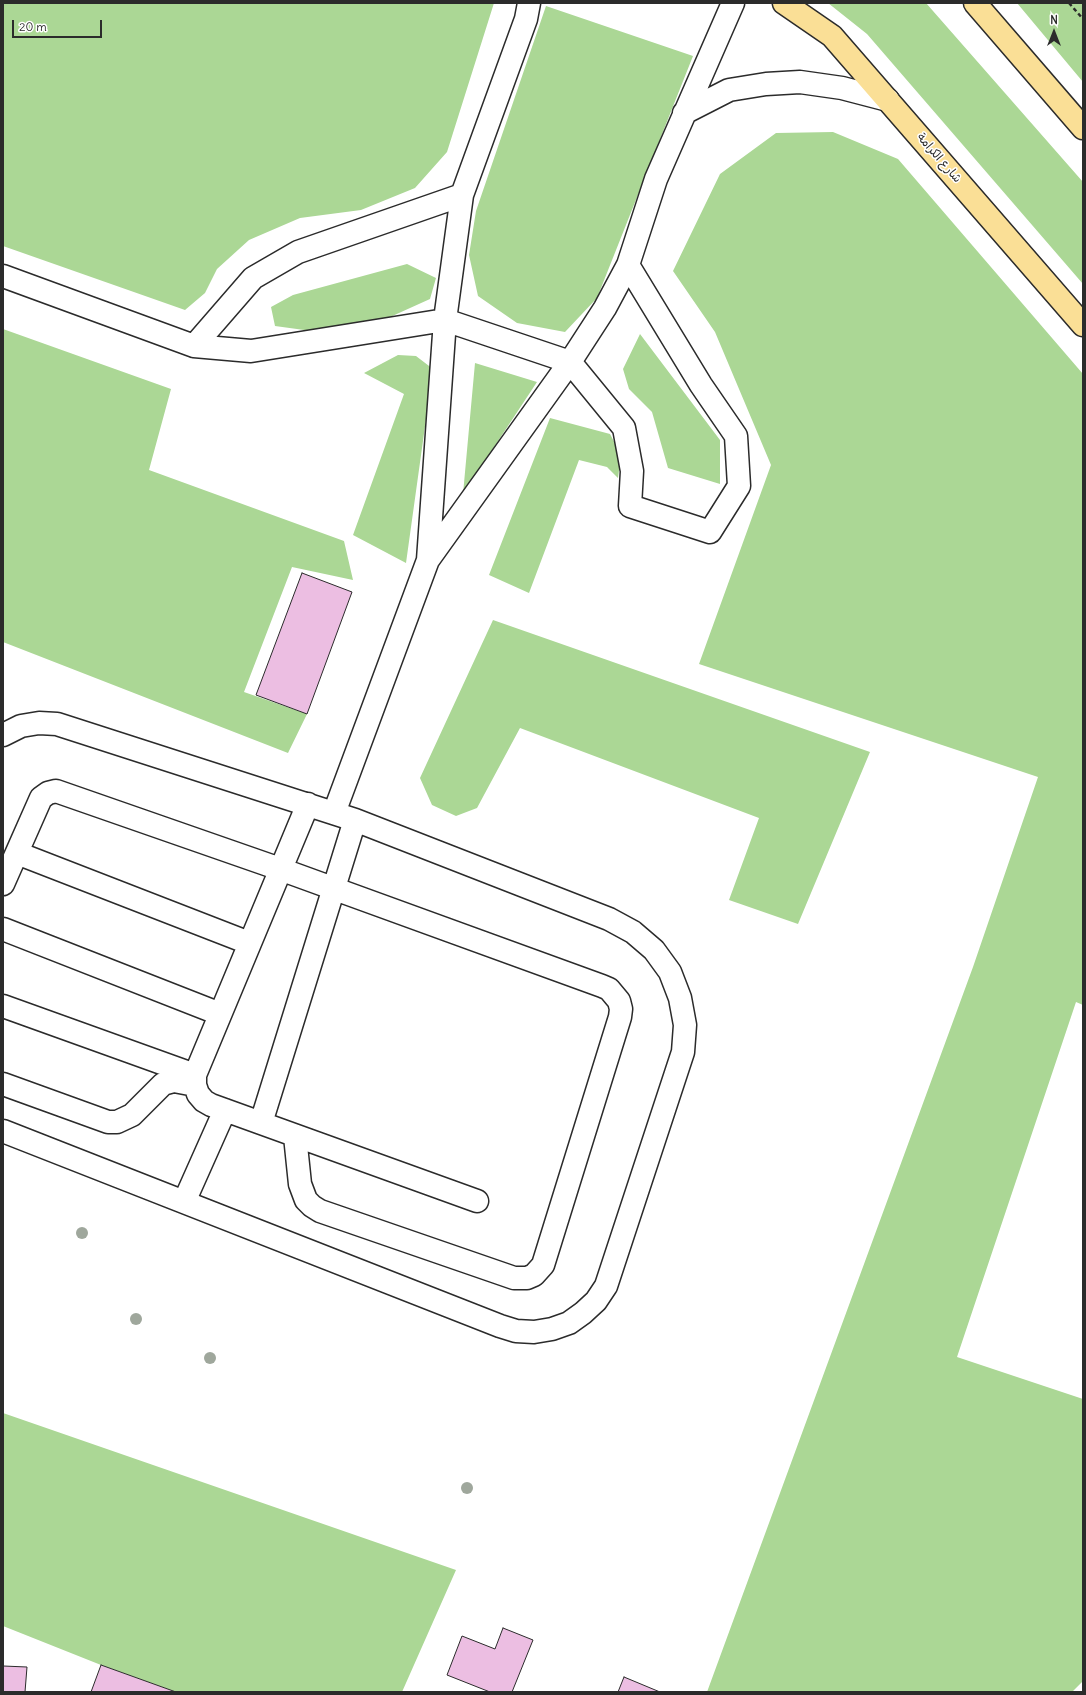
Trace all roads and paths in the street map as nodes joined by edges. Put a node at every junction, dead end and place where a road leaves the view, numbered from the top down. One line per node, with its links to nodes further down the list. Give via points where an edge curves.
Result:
1 (529, 3): 10 (lane, via 526,19)
2 (734, 3): 8 (lane)
3 (784, 3): 7 (main road, شارع الكرامة, via 832,36)
4 (975, 3): 9 (main road)
5 (1069, 3): 6 (path)
6 (1083, 19)
7 (888, 100): 8 (lane, via 842,88 800,82 766,84 729,90); 14 (main road, شارع الكرامة)
8 (684, 113): 11 (lane, via 656,179)
9 (1083, 128)
10 (462, 195): 13 (lane); 15 (lane, via 298,252 253,278)
11 (628, 265): 16 (lane, via 605,308); 16 (lane, via 701,385 736,436 739,486 710,532 630,506 632,471 624,428)
12 (3, 276): 15 (lane)
13 (445, 320): 15 (lane, via 251,351); 16 (lane); 17 (lane)
14 (1083, 325)
15 (194, 346)
16 (570, 362): 17 (lane)
17 (428, 560): 20 (lane)
18 (3, 735): 19 (lane, via 21,726 57,724)
19 (308, 804): 20 (lane); 23 (lane)
20 (334, 813): 21 (lane)
21 (355, 820): 25 (lane); 37 (lane, via 609,919 633,932 654,950 670,972 684,1018 683,1052 606,1286 583,1314 569,1323 534,1332 516,1331)
22 (16, 853): 23 (lane, via 41,798 56,791); 24 (lane); 27 (lane)
23 (280, 869): 25 (lane); 27 (lane)
24 (3, 884)
25 (334, 888): 33 (lane); 35 (lane, via 609,989 619,1001 620,1017 542,1265 534,1276 514,1278 312,1206 306,1200 300,1184)
26 (3, 929): 29 (lane)
27 (249, 943): 29 (lane)
28 (3, 1006): 30 (lane)
29 (220, 1014): 30 (lane)
30 (195, 1080): 31 (lane, via 163,1084 132,1115 117,1122 108,1122); 32 (lane, via 198,1094 204,1101)
31 (3, 1084)
32 (225, 1110): 33 (lane); 37 (lane)
33 (261, 1123): 35 (lane)
34 (3, 1131): 37 (lane)
35 (295, 1136): 36 (lane)
36 (477, 1201)
37 (184, 1202)

